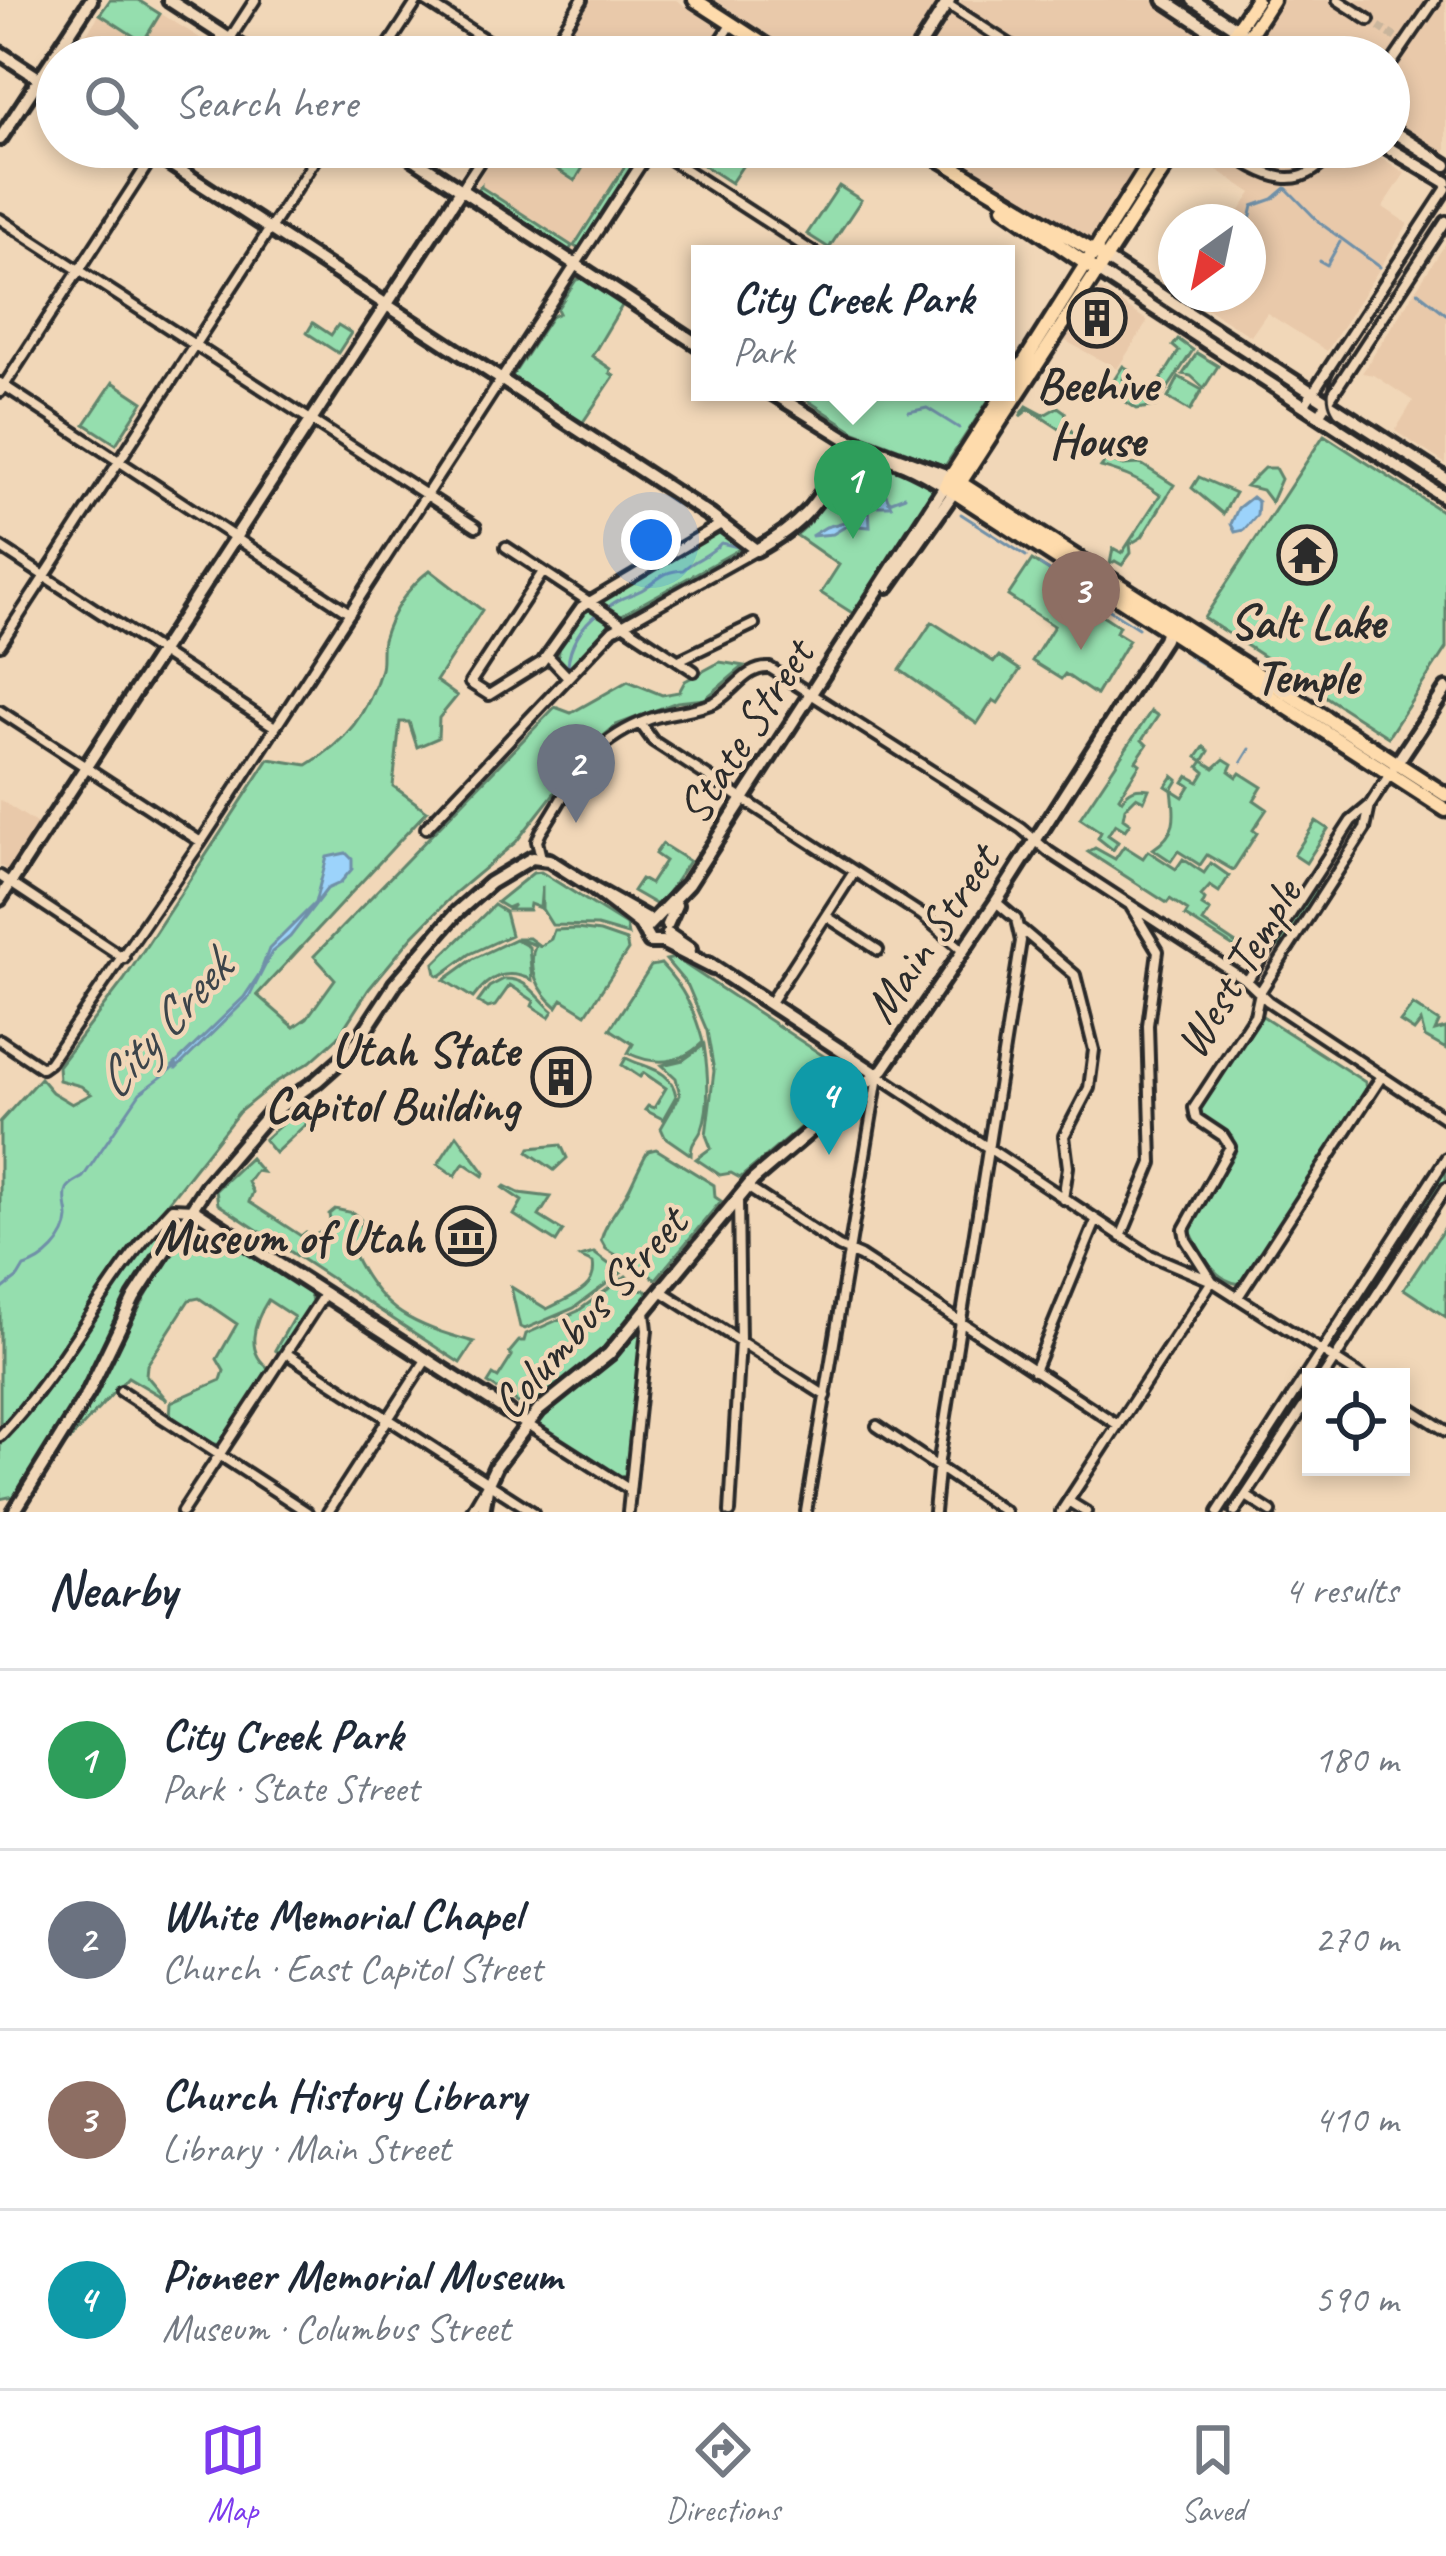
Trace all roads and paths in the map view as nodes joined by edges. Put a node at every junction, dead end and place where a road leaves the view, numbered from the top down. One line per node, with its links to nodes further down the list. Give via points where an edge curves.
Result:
1 (91, 0): 17 (street)
2 (169, 0): 18 (street)
3 (255, 0): 19 (street)
4 (421, 0): 20 (street); 21 (street)
5 (582, 0): 22 (street)
6 (695, 0): 15 (main road)
7 (1164, 0): 27 (street)
8 (1192, 0): 16 (street)
9 (1256, 0): 16 (main road)
10 (1272, 0): 16 (main road)
11 (1338, 0): 14 (street)
12 (1435, 0): 30 (street)
13 (948, 2): 25 (street); 26 (street)
14 (1369, 20)
15 (731, 23): 23 (street); 24 (main road)
16 (1243, 32): 28 (main road); 29 (street)
17 (67, 36)
18 (225, 36)
19 (232, 36)
20 (396, 36)
21 (478, 36)
22 (559, 36)
23 (723, 36)
24 (751, 36)
25 (926, 36)
26 (998, 36)
27 (1217, 36)
28 (1242, 36)
29 (1249, 36)
30 (1407, 36)
31 (0, 52): 32 (street)
32 (36, 76)
33 (36, 83): 34 (street)
34 (0, 139)
35 (1410, 143): 37 (street)
36 (1410, 162): 50 (street)
37 (1446, 166)
38 (141, 168): 58 (street)
39 (180, 168): 54 (street)
40 (309, 168): 54 (street)
41 (428, 168): 51 (street)
42 (475, 168): 51 (street)
43 (637, 168): 57 (street)
44 (683, 168): 55 (street)
45 (952, 168): 56 (main road)
46 (1145, 168): 56 (main road, State Street)
47 (1163, 168): 56 (main road, State Street)
48 (1254, 168): 49 (street, via 1288,179)
49 (1316, 168)
50 (1446, 186): 66 (street)
51 (461, 190): 57 (street); 59 (street)
52 (0, 219): 58 (street)
53 (1446, 221): 70 (street)
54 (269, 230): 59 (street); 61 (street)
55 (802, 245)
56 (1096, 262): 62 (main road, State Street); 65 (main road, State Street); 66 (street); 71 (street)
57 (575, 264): 60 (street); 63 (street)
58 (79, 270): 61 (street); 64 (street)
59 (386, 306): 63 (street); 73 (street)
60 (691, 340)
61 (195, 345): 73 (street); 75 (street)
62 (1015, 374)
63 (500, 381): 79 (street); 81 (street)
64 (2, 387): 75 (street)
65 (1015, 387)
66 (1312, 393): 70 (street); 71 (street)
67 (785, 401): 74 (street)
68 (998, 401): 77 (main road, State Street)
69 (1006, 401): 77 (main road, State Street)
70 (1327, 402): 72 (street); 76 (street)
71 (1304, 406): 72 (street)
72 (1319, 416): 80 (street)
73 (311, 420): 79 (street); 83 (street)
74 (854, 442): 77 (street); 78 (street)
75 (120, 461): 83 (street); 88 (street)
76 (1446, 479)
77 (952, 484): 78 (street, via 861,456); 93 (main road); 101 (street, State Street, via 906,565)
78 (821, 494): 86 (street, via 800,524)
79 (427, 496): 82 (street); 90 (street)
80 (1446, 498)
81 (722, 524): 86 (street); 89 (street)
82 (476, 527)
83 (236, 537): 90 (street); 95 (street)
84 (506, 547): 87 (street)
85 (0, 548): 88 (street)
86 (756, 550): 92 (street)
87 (543, 572): 89 (street); 96 (street, via 470,683 489,695)
88 (45, 577): 94 (street); 95 (street)
89 (589, 602): 92 (street); 96 (street)
90 (350, 613): 104 (street)
91 (754, 624): 97 (street)
92 (620, 625): 97 (street); 99 (street)
93 (1171, 629): 106 (main road); 112 (street, Main Street)
94 (0, 645)
95 (160, 652): 104 (street); 105 (street)
96 (548, 656): 99 (street)
97 (678, 661): 98 (street)
98 (694, 671)
99 (568, 677): 111 (street)
100 (1446, 689): 106 (street, West Temple)
101 (813, 693): 103 (street, via 760,667 713,703); 108 (street, State Street); 112 (street)
102 (0, 711): 105 (street)
103 (640, 723): 108 (street, via 652,741); 114 (street, via 610,736 590,757 539,835)
104 (276, 727): 113 (street)
105 (86, 767): 113 (street); 116 (street)
106 (1393, 768): 107 (main road); 109 (street, West Temple); 110 (main road)
107 (1446, 795)
108 (742, 800): 115 (street); 121 (street, State Street)
109 (1370, 805): 126 (street, West Temple, via 1351,821); 127 (street, West Temple, via 1365,829)
110 (1446, 810)
111 (426, 828)
112 (1036, 840): 118 (street, Main Street); 119 (street)
113 (201, 842): 125 (street)
114 (541, 858): 121 (street); 139 (street, via 501,878 439,935 352,1050 258,1125)
115 (854, 872): 120 (street); 124 (street)
116 (5, 879): 117 (street); 125 (street)
117 (0, 899)
118 (996, 902): 122 (street); 124 (street, Main Street)
119 (1129, 904): 126 (street); 141 (street, via 1158,951 1148,1025 1152,1163)
120 (826, 916): 123 (street); 128 (street)
121 (659, 928): 128 (street)
122 (1021, 929): 133 (street); 138 (street, via 1075,975 1094,1050 1090,1088 1064,1136)
123 (878, 950)
124 (963, 950): 130 (street, Main Street)
125 (124, 958): 129 (street, via 42,1068)
126 (1247, 981): 127 (street)
127 (1260, 992): 131 (street); 145 (street, West Temple, via 1255,1016 1193,1111 1230,1147 1184,1229)
128 (769, 1004): 130 (street)
129 (0, 1040)
130 (878, 1075): 133 (street); 135 (street, Columbus Street); 144 (street, Main Street)
131 (1382, 1076): 132 (street); 148 (street)
132 (1446, 1119)
133 (988, 1149): 138 (street); 150 (street)
134 (1446, 1158): 142 (street)
135 (747, 1187): 137 (street, Columbus Street); 144 (street)
136 (1446, 1188): 143 (street)
137 (738, 1198): 146 (street, Columbus Street); 151 (street)
138 (1063, 1199): 140 (street)
139 (193, 1209): 147 (street); 168 (street, via 172,1208 141,1242); 178 (street)
140 (1096, 1221): 141 (street); 158 (street)
141 (1121, 1237): 145 (street)
142 (1394, 1240): 143 (street); 152 (street)
143 (1407, 1248): 154 (street)
144 (851, 1252): 150 (street); 160 (street, Main Street)
145 (1212, 1281): 148 (street); 165 (street)
146 (662, 1291): 149 (street, Columbus Street); 151 (street)
147 (325, 1293): 153 (street); 155 (street)
148 (1238, 1297): 152 (street)
149 (645, 1312): 164 (street, Columbus Street); 174 (street)
150 (961, 1322): 158 (street); 171 (street)
151 (740, 1341): 160 (street); 187 (street)
152 (1322, 1352): 154 (street); 170 (street)
153 (286, 1353): 163 (street); 169 (street)
154 (1334, 1359): 156 (street); 157 (street)
155 (426, 1360): 163 (street); 164 (street)
156 (1328, 1368)
157 (1348, 1368)
158 (1034, 1371): 165 (street)
159 (121, 1390): 169 (street)
160 (826, 1396): 188 (street, Main Street)
161 (1410, 1408): 167 (street)
162 (1302, 1410): 172 (street)
163 (388, 1419): 173 (street); 181 (street)
164 (527, 1424): 173 (street, Columbus Street); 174 (street)
165 (1118, 1425): 177 (street)
166 (877, 1426): 171 (street)
167 (1446, 1431)
168 (0, 1436)
169 (219, 1455): 179 (street); 180 (street)
170 (1250, 1462): 172 (street); 193 (street)
171 (939, 1468): 189 (street); 190 (street)
172 (1262, 1470): 175 (street)
173 (491, 1485): 176 (street); 182 (street, Columbus Street); 183 (street)
174 (629, 1489): 186 (street)
175 (1246, 1496): 194 (street); 195 (street)
176 (515, 1500): 184 (street); 185 (street)
177 (1069, 1501): 191 (street); 192 (street)
178 (14, 1512)
179 (182, 1512)
180 (307, 1512)
181 (328, 1512)
182 (471, 1512)
183 (487, 1512)
184 (511, 1512)
185 (533, 1512)
186 (628, 1512)
187 (730, 1512)
188 (806, 1512)
189 (934, 1512)
190 (1005, 1512)
191 (1061, 1512)
192 (1086, 1512)
193 (1218, 1512)
194 (1235, 1512)
195 (1270, 1512)

